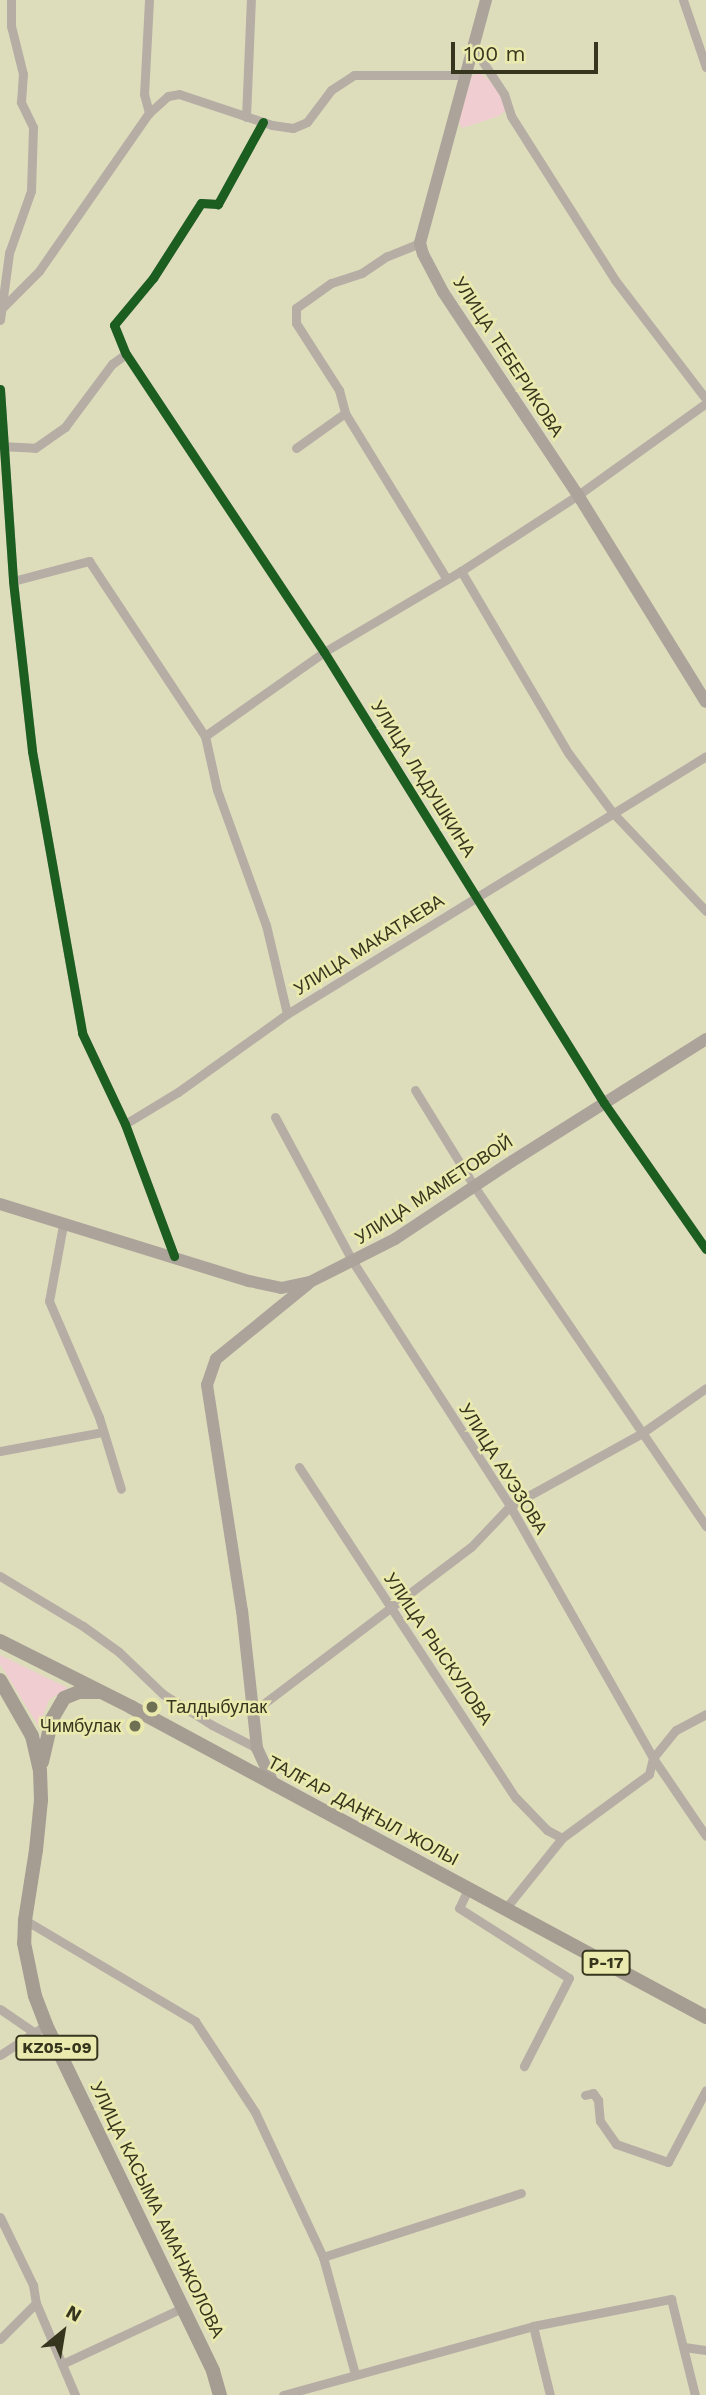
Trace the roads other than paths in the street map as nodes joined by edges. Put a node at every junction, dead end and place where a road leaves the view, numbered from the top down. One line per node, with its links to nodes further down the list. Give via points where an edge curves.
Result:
1 (11, 0): 13 (street, via 11,26 23,74 21,102 33,127 31,191 9,253)
2 (149, 0): 9 (street, via 144,94)
3 (251, 0): 10 (street)
4 (486, 0): 6 (street)
5 (683, 0): 7 (street)
6 (474, 47): 8 (street); 17 (street, via 599,257)
7 (706, 66)
8 (466, 75): 11 (street, via 354,75 331,90 307,122 293,128); 12 (street)
9 (149, 113): 10 (street, via 168,96 179,94); 13 (street, via 39,271)
10 (246, 117): 11 (street)
11 (263, 122): 15 (street, УЛИЦА ЛАДУШКИНА, via 218,204 201,203 153,278 114,325)
12 (420, 243): 18 (street, via 387,256 362,273 331,283 296,308 296,323 339,390); 21 (street, УЛИЦА ТЕБЕРИКОВА, via 443,292)
13 (1, 309): 14 (street)
14 (0, 320)
15 (125, 354): 19 (street, via 112,364 65,427 36,447); 25 (street, УЛИЦА ЛАДУШКИНА)
16 (0, 389): 19 (street)
17 (706, 401): 21 (street)
18 (345, 413): 20 (street); 23 (street)
19 (2, 445): 24 (street)
20 (296, 448)
21 (578, 495): 22 (street); 26 (street, УЛИЦА ТЕБЕРИКОВА)
22 (461, 571): 23 (street); 29 (street, via 569,754)
23 (446, 578): 25 (street)
24 (13, 581): 27 (street, via 89,561); 37 (street, via 32,751 82,1033)
25 (324, 652): 27 (street); 30 (street, УЛИЦА ЛАДУШКИНА)
26 (706, 702)
27 (205, 736): 32 (street, via 217,790 267,925)
28 (706, 756): 29 (street, УЛИЦА МАКАТАЕВА)
29 (613, 813): 30 (street, УЛИЦА МАКАТАЕВА); 31 (street)
30 (477, 895): 32 (street, УЛИЦА МАКАТАЕВА, via 404,945); 35 (street, УЛИЦА ЛАДУШКИНА)
31 (706, 912)
32 (287, 1014): 37 (street, УЛИЦА МАКАТАЕВА)
33 (706, 1039): 35 (street, УЛИЦА МАМЕТОВОЙ)
34 (415, 1090): 38 (street)
35 (604, 1103): 38 (street, УЛИЦА МАМЕТОВОЙ); 41 (street, УЛИЦА ЛАДУШКИНА)
36 (275, 1117): 43 (street, УЛИЦА АУЭЗОВА)
37 (125, 1124): 42 (street)
38 (474, 1186): 43 (street, УЛИЦА МАМЕТОВОЙ, via 395,1240); 47 (street)
39 (0, 1204): 40 (street, УЛИЦА МАМЕТОВОЙ)
40 (63, 1225): 42 (street, УЛИЦА МАМЕТОВОЙ); 46 (street, via 48,1301)
41 (706, 1249)
42 (174, 1256): 44 (street, УЛИЦА МАМЕТОВОЙ, via 249,1281 281,1287)
43 (353, 1262): 44 (street, УЛИЦА МАМЕТОВОЙ); 51 (street, УЛИЦА АУЭЗОВА)
44 (310, 1282): 58 (street, via 216,1359 207,1385)
45 (706, 1388): 47 (street)
46 (103, 1432): 48 (street); 50 (street)
47 (642, 1433): 51 (street); 52 (street)
48 (0, 1451)
49 (299, 1467): 54 (street, УЛИЦА РЫСКУЛОВА)
50 (121, 1489)
51 (510, 1506): 54 (street, via 471,1546); 61 (street, УЛИЦА АУЭЗОВА)
52 (706, 1526)
53 (0, 1576): 60 (street, via 119,1652 163,1694)
54 (390, 1605): 58 (street); 65 (street, УЛИЦА РЫСКУЛОВА, via 516,1798 547,1830)
55 (0, 1640): 57 (main road, ТАЛҒАР ДАҢҒЫЛ ЖОЛЫ / P-17)
56 (0, 1680): 62 (main road, УЛИЦА КАСЫМА АМАНЖОЛОВА / KZ05-09, via 32,1736)
57 (101, 1692): 62 (main road, via 79,1692 64,1698 52,1719); 63 (main road, ТАЛҒАР ДАҢҒЫЛ ЖОЛЫ / P-17)
58 (254, 1712): 60 (street)
59 (706, 1714): 61 (street, via 676,1730)
60 (257, 1748): 63 (street)
61 (653, 1758): 64 (street, УЛИЦА АУЭЗОВА); 65 (street, via 649,1774)
62 (40, 1770): 68 (main road, УЛИЦА КАСЫМА АМАНЖОЛОВА / KZ05-09, via 36,1850)
63 (274, 1785): 66 (main road, ТАЛҒАР ДАҢҒЫЛ ЖОЛЫ / P-17)
64 (706, 1836)
65 (562, 1838): 67 (street)
66 (468, 1889): 67 (main road, ТАЛҒАР ДАҢҒЫЛ ЖОЛЫ / P-17); 73 (street, via 459,1908 569,1978)
67 (505, 1909): 70 (main road, ТАЛҒАР ДАҢҒЫЛ ЖОЛЫ / P-17)
68 (24, 1920): 71 (main road, УЛИЦА КАСЫМА АМАНЖОЛОВА / KZ05-09); 78 (street, via 195,2021 255,2112)
69 (0, 2009): 71 (street)
70 (706, 2017)
71 (40, 2029): 72 (street); 80 (main road, УЛИЦА КАСЫМА АМАНЖОЛОВА / KZ05-09)
72 (0, 2056)
73 (524, 2066)
74 (706, 2090): 75 (street, via 668,2162 616,2144 600,2121 598,2101 593,2094)
75 (585, 2095)
76 (521, 2193): 78 (street)
77 (0, 2217): 79 (street, via 33,2285)
78 (323, 2257): 86 (street)
79 (36, 2303): 82 (street); 85 (street)
80 (183, 2308): 85 (street); 88 (main road, УЛИЦА КАСЫМА АМАНЖОЛОВА / KZ05-09)
81 (533, 2326): 83 (street, via 671,2299); 86 (street); 90 (street)
82 (0, 2339)
83 (684, 2347): 84 (street); 91 (street)
84 (706, 2350)
85 (62, 2364): 87 (street)
86 (355, 2374): 89 (street)
87 (75, 2395)
88 (220, 2395)
89 (283, 2395)
90 (550, 2395)
91 (695, 2395)

